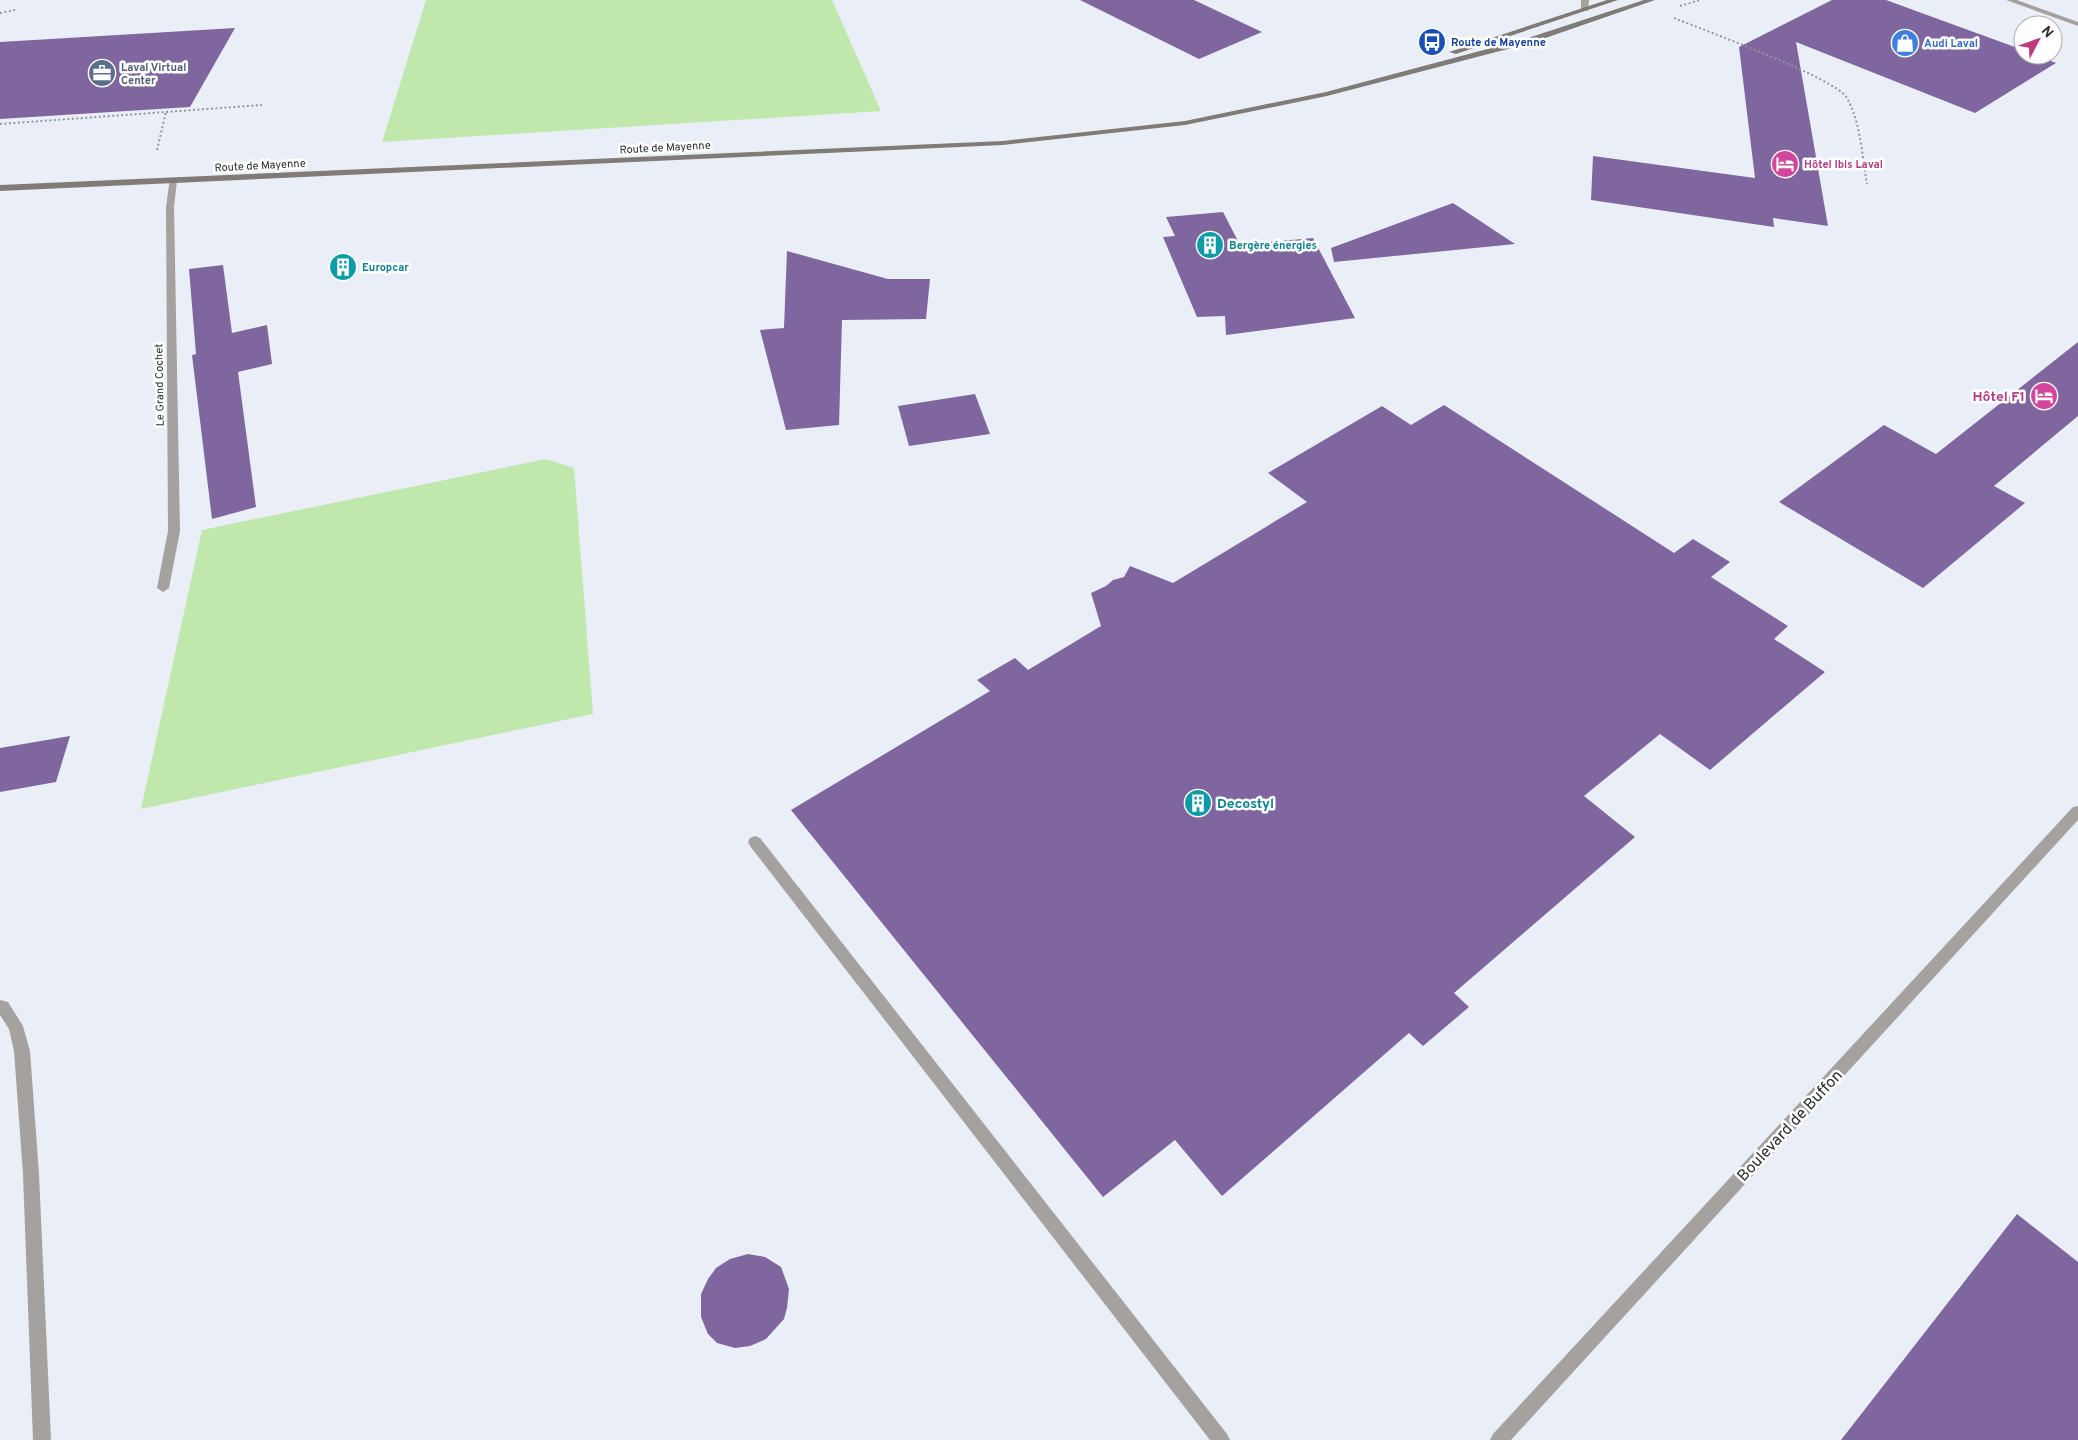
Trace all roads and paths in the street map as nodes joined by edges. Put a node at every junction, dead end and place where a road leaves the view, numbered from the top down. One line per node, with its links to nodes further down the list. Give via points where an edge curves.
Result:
1 (1585, 0): 6 (street)
2 (1614, 0): 6 (main road, Route de Mayenne)
3 (1651, 0): 10 (main road, Route de Mayenne, via 1528,40)
4 (2010, 0): 9 (street)
5 (15, 10): 7 (path)
6 (1585, 10): 10 (main road, Route de Mayenne)
7 (0, 13)
8 (1668, 16): 16 (path, via 1840,90 1848,99 1854,116)
9 (2078, 24)
10 (1327, 94): 15 (main road, Route de Mayenne, via 1185,122 1002,143)
11 (262, 105): 12 (path)
12 (166, 112): 13 (path); 14 (path)
13 (0, 124)
14 (155, 158)
15 (173, 180): 17 (main road, Route de Mayenne); 18 (street, Le Grand Cochet, via 170,216 174,531)
16 (1867, 184)
17 (0, 188)
18 (163, 588)
19 (2078, 811): 24 (street, Boulevard de Buffon)
20 (755, 842): 23 (street)
21 (0, 1007): 22 (street, via 16,1026 22,1051)
22 (42, 1440)
23 (1222, 1440)
24 (1499, 1440)

